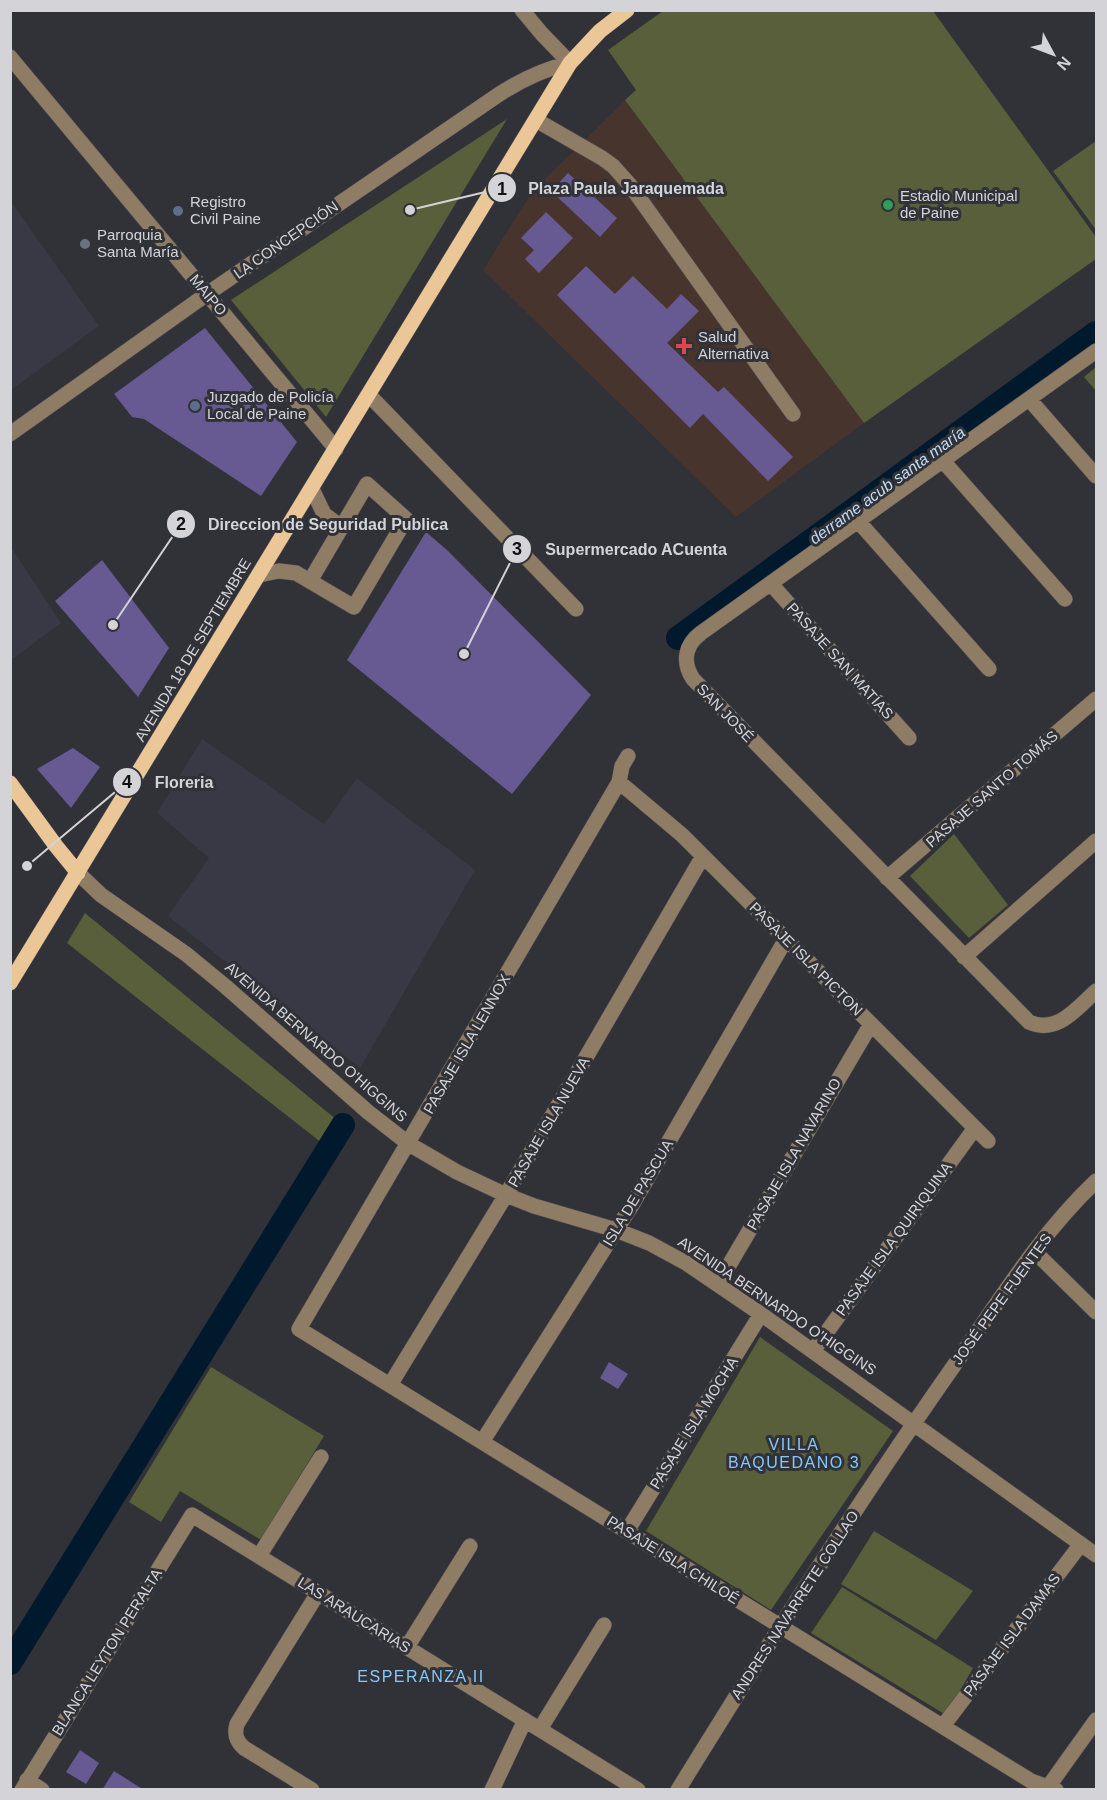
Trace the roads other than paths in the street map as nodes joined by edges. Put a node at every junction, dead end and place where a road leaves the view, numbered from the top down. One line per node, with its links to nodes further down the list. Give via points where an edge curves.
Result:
1 (522, 10): 4 (street)
2 (627, 10): 4 (main road, AVENIDA 18 DE SEPTIEMBRE, via 589,40)
3 (10, 57): 6 (street, MAIPO)
4 (570, 63): 5 (main road, AVENIDA 18 DE SEPTIEMBRE); 6 (street, LA CONCEPCIÓN, via 517,82)
5 (536, 120): 8 (main road, AVENIDA 18 DE SEPTIEMBRE); 10 (street, via 602,158 624,178)
6 (207, 294): 11 (street, LA CONCEPCIÓN); 12 (street, MAIPO)
7 (1096, 351): 9 (street, SAN JOSÉ)
8 (369, 395): 12 (main road, AVENIDA 18 DE SEPTIEMBRE); 22 (street)
9 (1029, 399): 13 (street, SAN JOSÉ); 14 (street)
10 (793, 414)
11 (10, 434)
12 (336, 449): 15 (main road, AVENIDA 18 DE SEPTIEMBRE)
13 (943, 461): 16 (street, SAN JOSÉ); 21 (street)
14 (1096, 476)
15 (312, 489): 17 (street, via 324,513); 18 (main road, AVENIDA 18 DE SEPTIEMBRE)
16 (858, 521): 20 (street, SAN JOSÉ); 23 (street)
17 (341, 527): 19 (street); 19 (street, via 367,484 406,519 354,607)
18 (260, 575): 19 (street, via 288,572); 31 (main road, AVENIDA 18 DE SEPTIEMBRE)
19 (310, 581)
20 (771, 584): 25 (street, PASAJE SAN MATÍAS); 32 (street, SAN JOSÉ, via 694,639 686,655 688,672)
21 (1065, 599)
22 (576, 609)
23 (988, 669)
24 (1096, 699): 32 (street, PASAJE SANTO TOMÁS)
25 (909, 738)
26 (628, 756): 27 (street, PASAJE ISLA LENNOX)
27 (619, 782): 30 (street, PASAJE ISLA PICTON); 40 (street, PASAJE ISLA LENNOX)
28 (10, 783): 31 (main road, AVENIDA BERNARDO O'HIGGINS)
29 (1096, 841): 34 (street)
30 (703, 856): 33 (street, PASAJE ISLA PICTON); 42 (street, PASAJE ISLA NUEVA)
31 (78, 873): 35 (main road, AVENIDA 18 DE SEPTIEMBRE); 40 (street, AVENIDA BERNARDO O'HIGGINS, via 101,895 186,954)
32 (887, 878): 34 (street, SAN JOSÉ)
33 (786, 939): 37 (street, PASAJE ISLA PICTON); 43 (street, ISLA DE PASCUA)
34 (964, 957): 36 (street, SAN JOSÉ, via 1022,1016 1036,1025 1060,1022)
35 (10, 983)
36 (1096, 991)
37 (871, 1024): 38 (street, PASAJE ISLA PICTON); 45 (street, PASAJE ISLA NAVARINO)
38 (975, 1128): 39 (street, PASAJE ISLA PICTON); 49 (street, PASAJE ISLA QUIRIQUINA)
39 (988, 1141)
40 (409, 1144): 42 (street, AVENIDA BERNARDO O'HIGGINS); 48 (street, PASAJE ISLA LENNOX)
41 (1096, 1181): 44 (street, JOSÉ PEPE FUENTES)
42 (506, 1195): 43 (street, AVENIDA BERNARDO O'HIGGINS); 50 (street, PASAJE ISLA NUEVA)
43 (616, 1230): 45 (street, AVENIDA BERNARDO O'HIGGINS, via 667,1253); 52 (street, ISLA DE PASCUA)
44 (1035, 1251): 46 (street); 51 (street, JOSÉ PEPE FUENTES)
45 (718, 1284): 47 (street, AVENIDA BERNARDO O'HIGGINS)
46 (1096, 1312)
47 (761, 1314): 49 (street, AVENIDA BERNARDO O'HIGGINS); 55 (street, PASAJE ISLA MOCHA)
48 (299, 1329): 50 (street, PASAJE ISLA CHILOÉ)
49 (813, 1351): 51 (street, AVENIDA BERNARDO O'HIGGINS)
50 (390, 1385): 52 (street, PASAJE ISLA CHILOÉ)
51 (914, 1422): 56 (street, AVENIDA BERNARDO O'HIGGINS); 62 (street, ANDRES NAVARRETE COLLAO)
52 (482, 1442): 55 (street, PASAJE ISLA CHILOÉ)
53 (321, 1456): 59 (street)
54 (192, 1515): 59 (street, LAS ARAUCARIAS); 68 (street, BLANCA LEYTON PERALTA)
55 (627, 1532): 62 (street, PASAJE ISLA CHILOÉ)
56 (1081, 1544): 58 (street, AVENIDA BERNARDO O'HIGGINS); 66 (street, PASAJE ISLA DAMAS)
57 (470, 1546): 63 (street)
58 (1096, 1555)
59 (259, 1556): 60 (street, LAS ARAUCARIAS)
60 (318, 1593): 63 (street, LAS ARAUCARIAS); 71 (street, via 235,1730 244,1748)
61 (604, 1625): 67 (street)
62 (780, 1626): 66 (street, PASAJE ISLA CHILOÉ); 74 (street, ANDRES NAVARRETE COLLAO)
63 (407, 1647): 64 (street, LAS ARAUCARIAS)
64 (525, 1720): 67 (street, LAS ARAUCARIAS); 72 (street)
65 (1096, 1720): 69 (street)
66 (943, 1726): 69 (street, PASAJE ISLA CHILOÉ)
67 (540, 1729): 73 (street, LAS ARAUCARIAS)
68 (24, 1785): 70 (street)
69 (1050, 1789)
70 (42, 1790)
71 (312, 1790)
72 (492, 1790)
73 (638, 1790)
74 (678, 1790)

